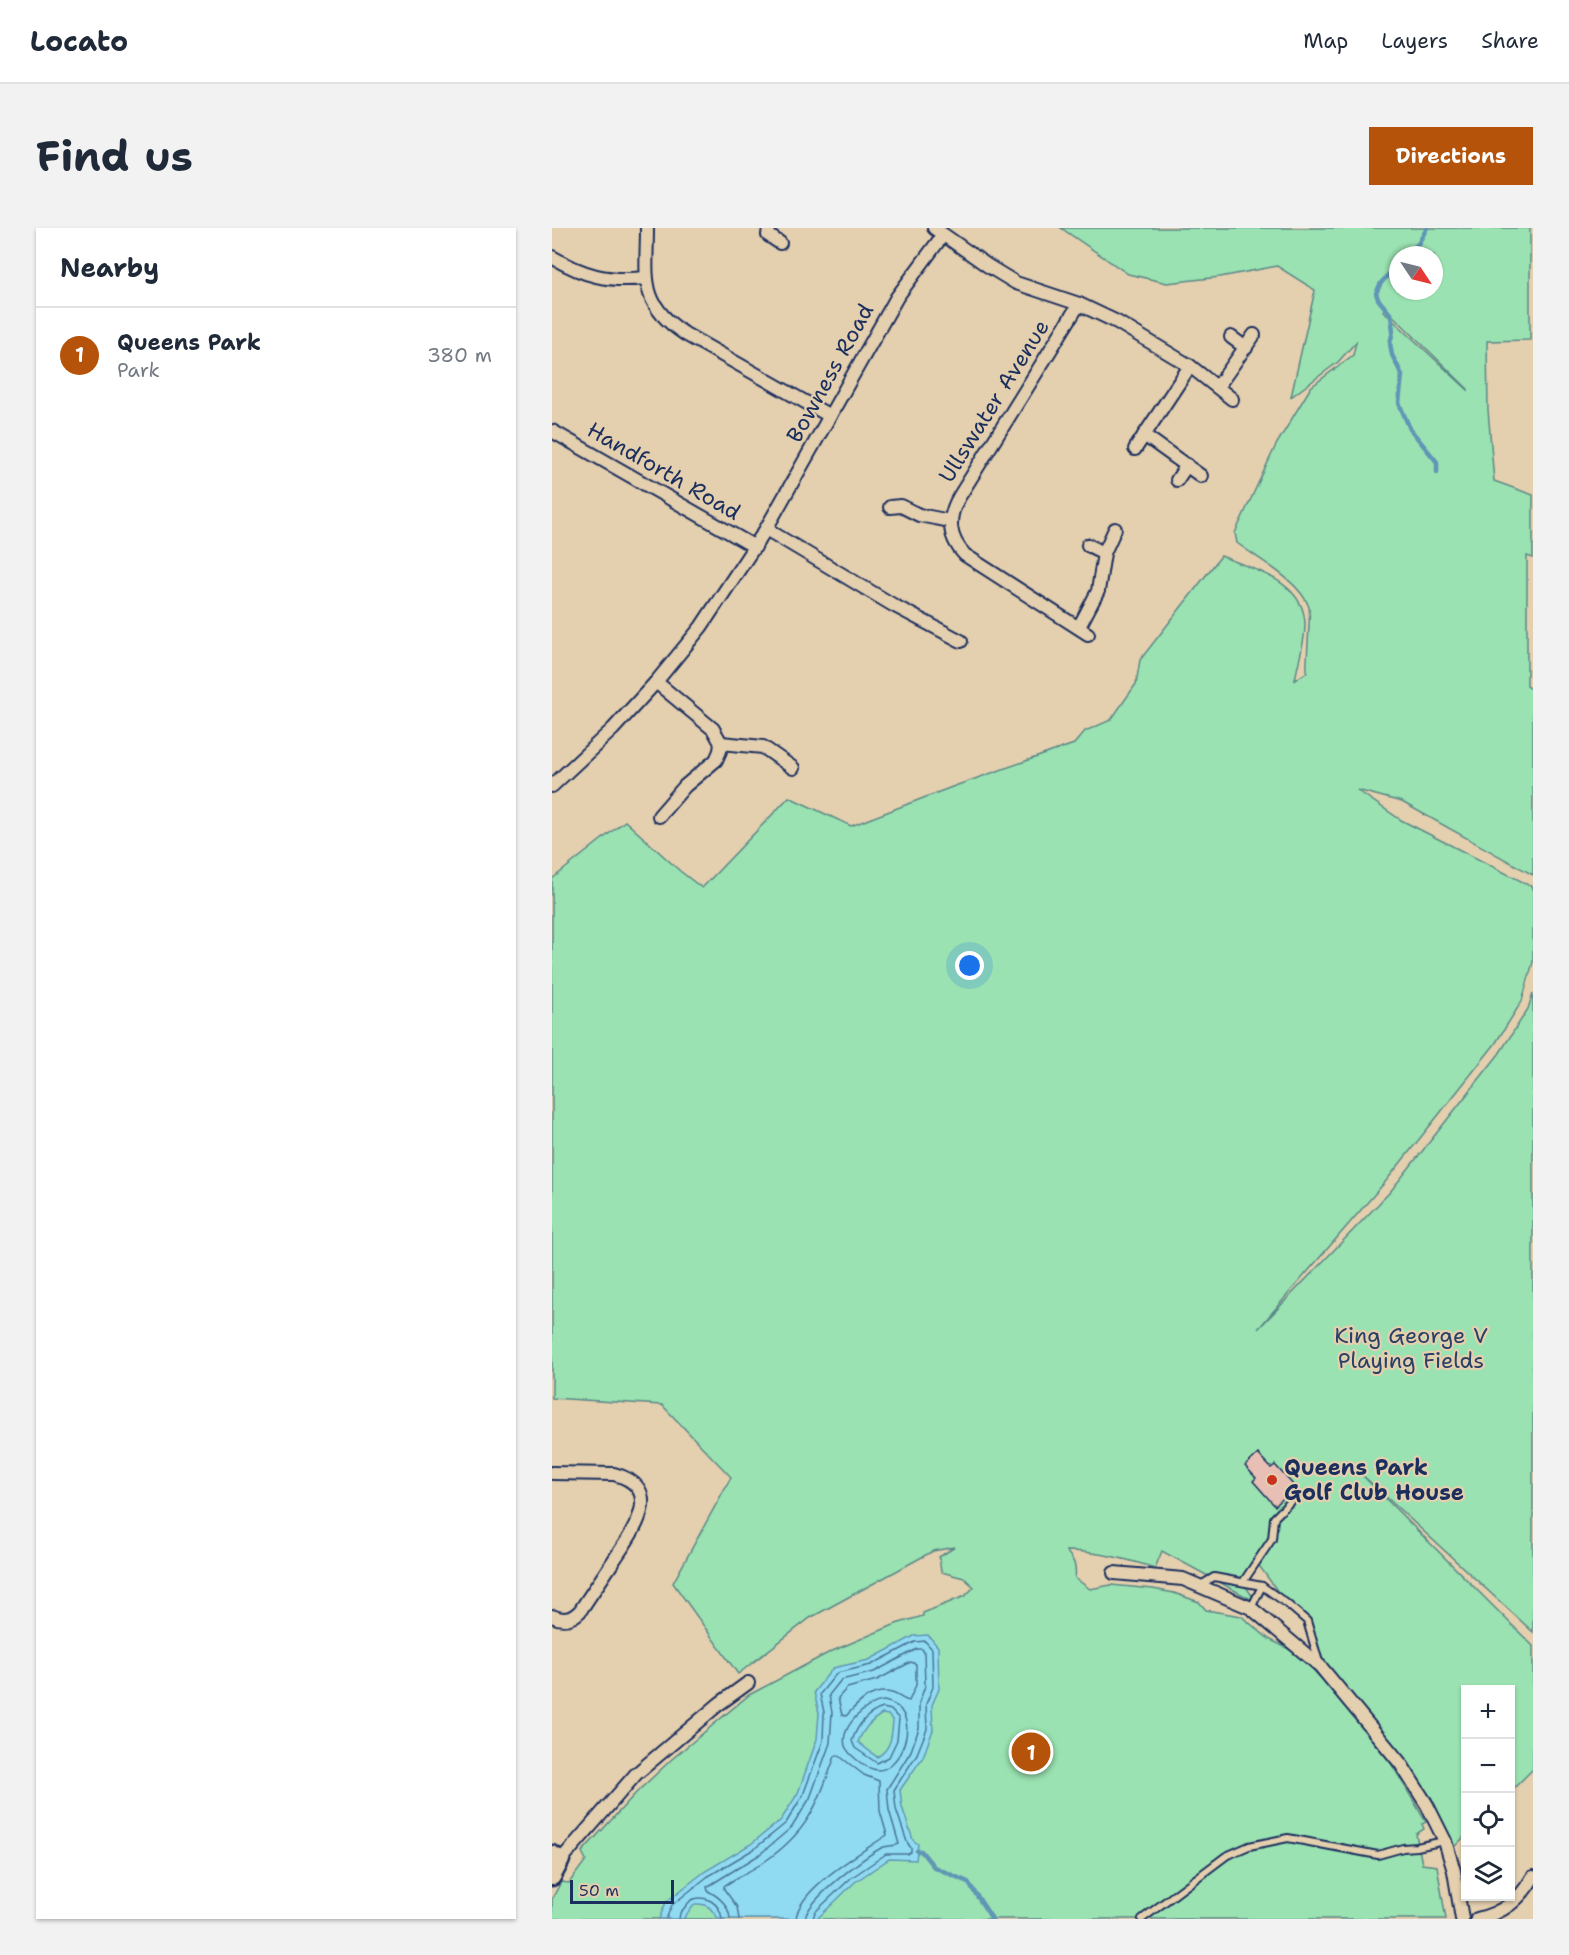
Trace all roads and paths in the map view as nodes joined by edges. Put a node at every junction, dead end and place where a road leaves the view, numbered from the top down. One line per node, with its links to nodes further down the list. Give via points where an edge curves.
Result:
1 (647, 228): 6 (street)
2 (769, 228): 4 (street, via 768,235)
3 (939, 231): 7 (street, via 1016,283); 14 (street, Bowness Road)
4 (780, 243)
5 (552, 257): 6 (street, via 594,276)
6 (645, 278): 14 (street, via 653,303 670,324)
7 (1079, 304): 11 (street); 22 (street, Ullswater Avenue, via 959,497)
8 (1254, 335): 10 (street)
9 (1231, 337): 10 (street)
10 (1246, 348): 12 (street)
11 (1190, 366): 12 (street); 16 (street)
12 (1218, 386): 13 (street)
13 (1232, 399)
14 (830, 416): 23 (street, Bowness Road)
15 (552, 431): 26 (street, Handforth Road)
16 (1144, 435): 17 (street); 18 (street)
17 (1135, 449)
18 (1187, 465): 19 (street); 20 (street)
19 (1202, 476)
20 (1177, 480)
21 (890, 507): 22 (street, via 901,506 919,515)
22 (950, 521): 27 (street, via 953,539 965,555 1084,631 1098,591)
23 (766, 529): 26 (street, Bowness Road); 28 (street)
24 (1115, 529): 27 (street)
25 (1088, 545): 27 (street)
26 (755, 546): 29 (street, Bowness Road, via 701,627)
27 (1104, 553)
28 (961, 641)
29 (656, 682): 30 (street, via 713,729); 32 (street, Bowness Road)
30 (721, 743): 31 (street, via 763,747); 33 (street, via 716,760 685,786)
31 (793, 768)
32 (552, 786)
33 (659, 816)
34 (552, 1473): 41 (street, via 623,1476 637,1486 643,1509 580,1611 570,1619)
35 (1292, 1500): 37 (lane, via 1274,1518 1272,1539)
36 (1114, 1573): 38 (street, via 1183,1579)
37 (1243, 1582): 38 (lane, via 1214,1576); 39 (lane)
38 (1199, 1586): 40 (street)
39 (1263, 1586): 40 (lane); 42 (lane, via 1307,1621)
40 (1251, 1608): 42 (street)
41 (552, 1616)
42 (1320, 1666): 44 (street, via 1401,1764)
43 (748, 1683): 45 (street, via 636,1774)
44 (1445, 1841): 48 (lane, via 1378,1855 1288,1838 1249,1846 1226,1856); 49 (street)
45 (556, 1857): 46 (street)
46 (552, 1877)
47 (1531, 1884): 50 (street, via 1512,1904)
48 (1142, 1919)
49 (1462, 1919)
50 (1477, 1919)

